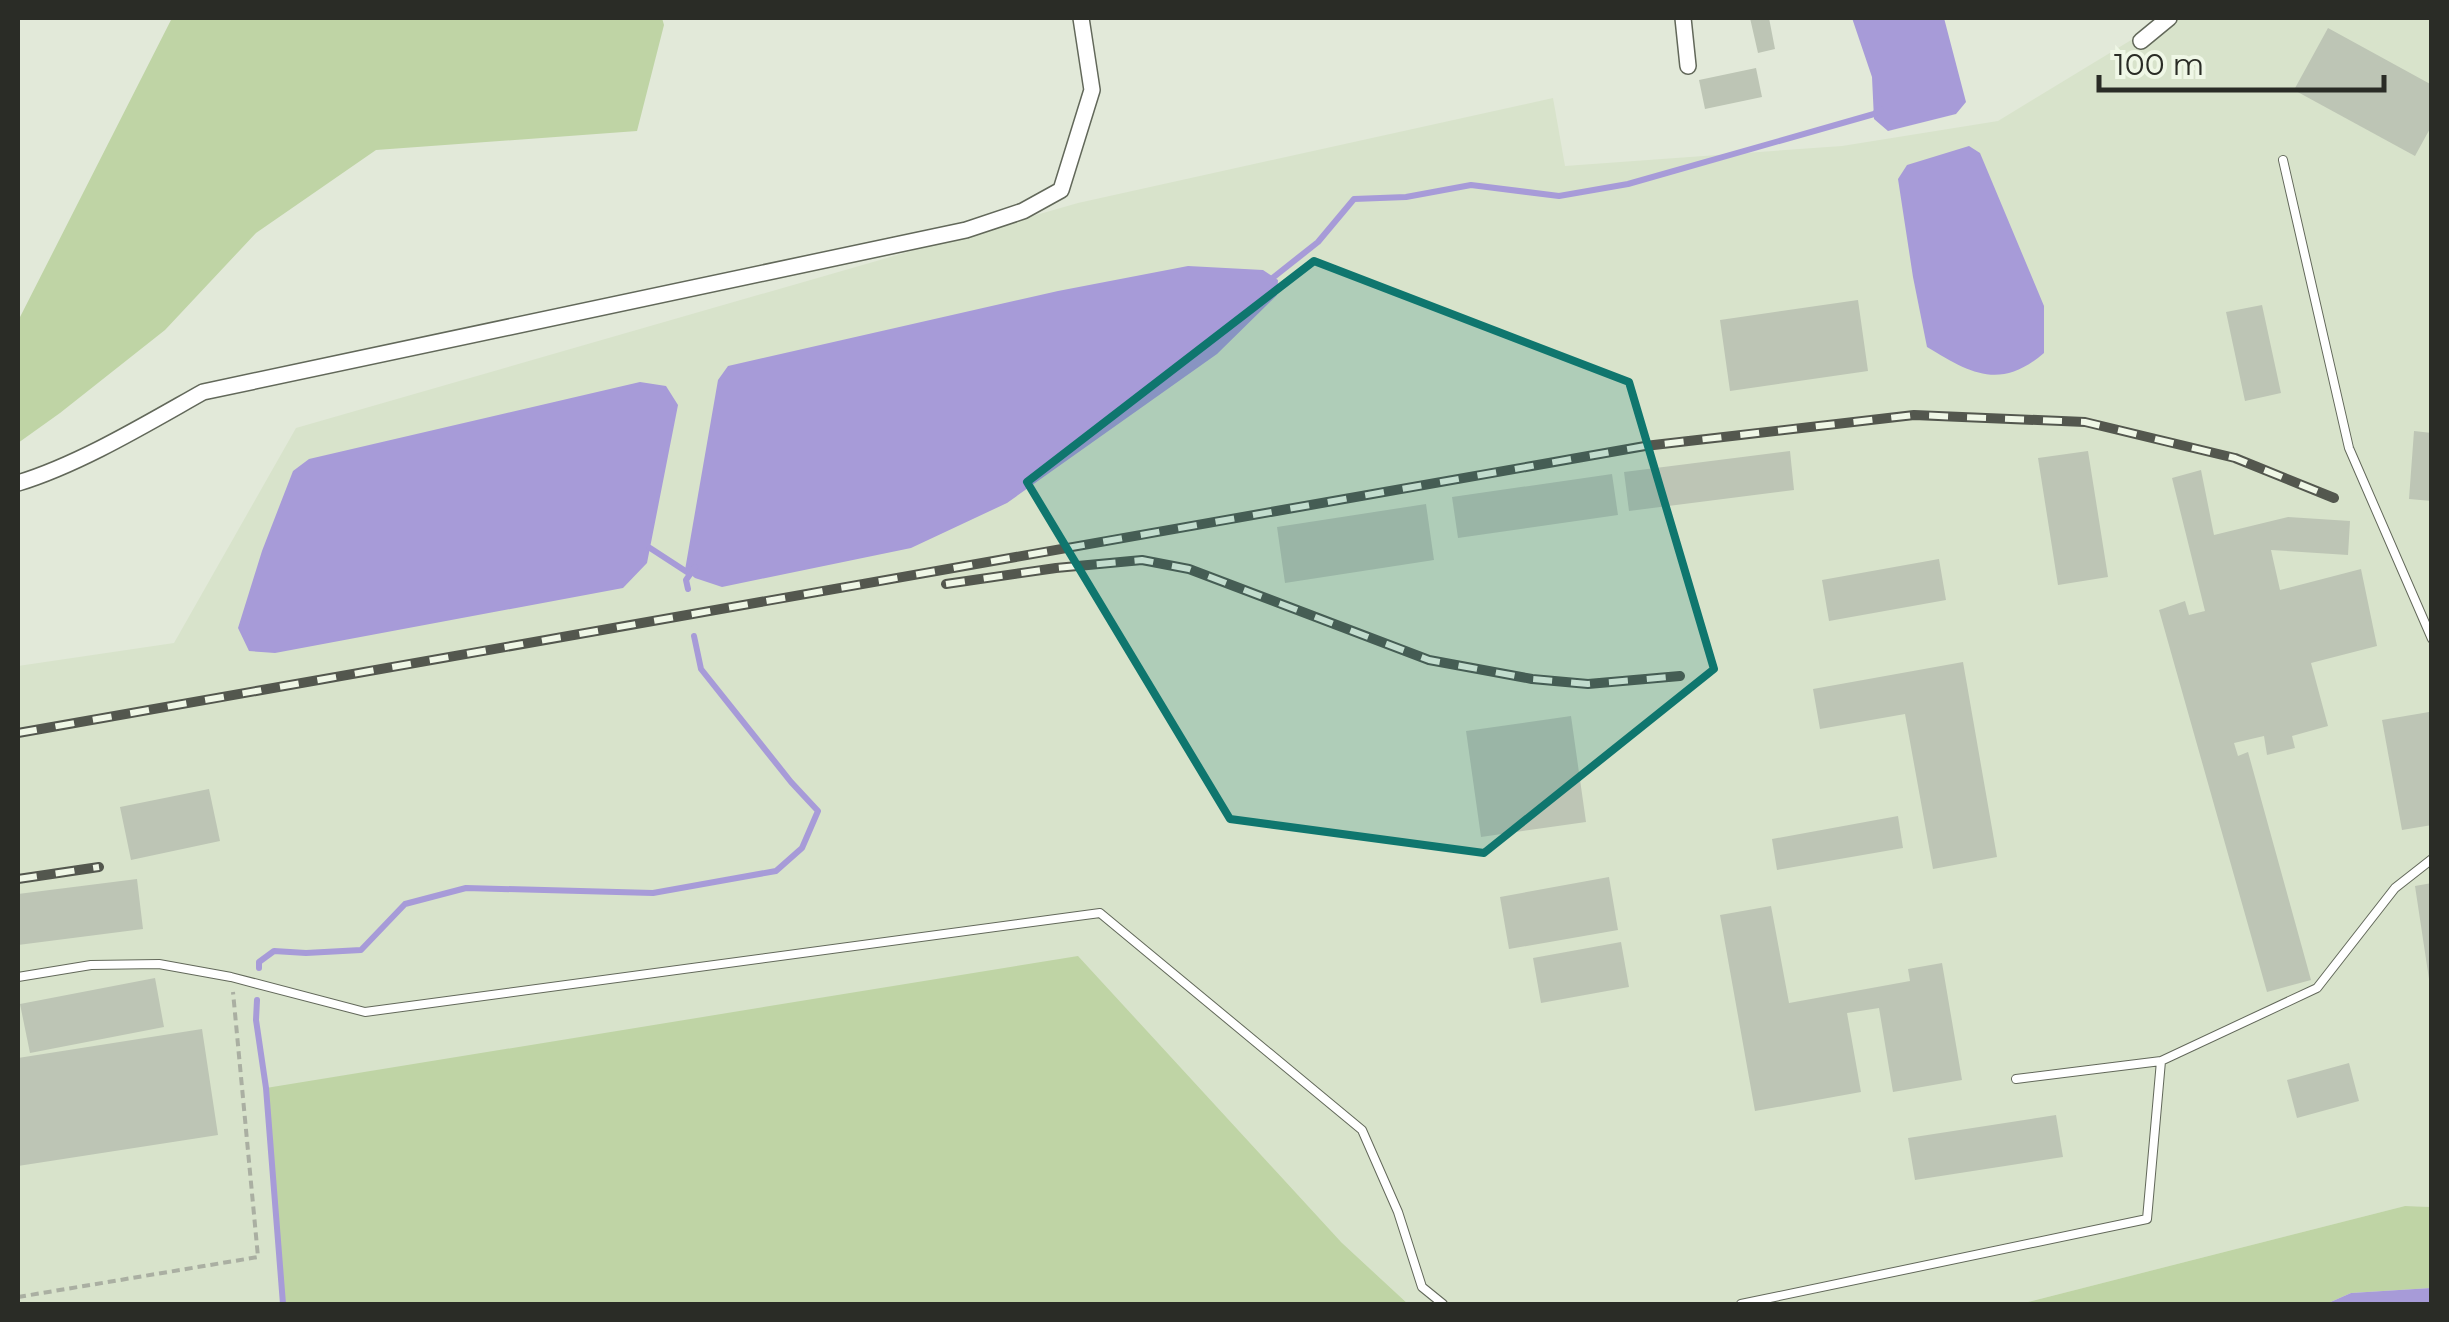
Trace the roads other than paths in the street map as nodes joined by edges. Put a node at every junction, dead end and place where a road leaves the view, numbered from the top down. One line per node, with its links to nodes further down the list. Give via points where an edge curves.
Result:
1 (1081, 18): 7 (street, via 1092,90 1062,190 1023,211 966,230 202,392)
2 (1683, 18): 5 (street)
3 (2169, 18): 4 (street)
4 (2141, 40)
5 (1688, 66)
6 (2283, 160): 8 (lane, via 2350,448)
7 (18, 483)
8 (2432, 639)
9 (2432, 859): 11 (lane, via 2395,888 2317,988)
10 (18, 977): 13 (lane, via 91,965 158,964 365,1012 1100,914 1362,1130 1422,1286)
11 (2161, 1062): 12 (lane); 14 (lane, via 2146,1219)
12 (2016, 1079)
13 (1443, 1304)
14 (1742, 1304)

